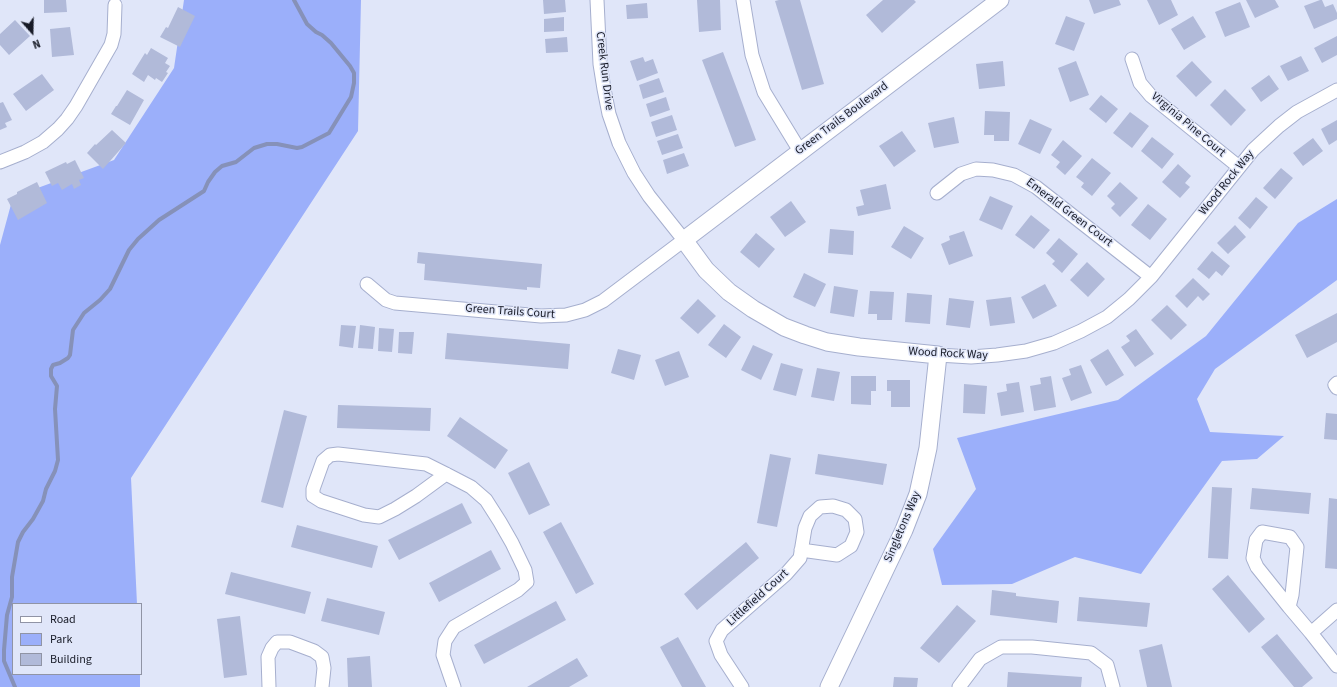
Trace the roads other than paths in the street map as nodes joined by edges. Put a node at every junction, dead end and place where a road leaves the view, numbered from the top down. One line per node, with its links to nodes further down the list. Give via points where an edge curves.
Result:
1 (597, 0): 11 (street, Creek Run Drive, via 600,64 609,114 619,143 634,174)
2 (743, 0): 7 (street, via 752,55 764,92)
3 (1000, 0): 7 (street, Green Trails Boulevard)
4 (115, 5): 8 (street, via 111,45 67,119 43,142)
5 (1132, 59): 9 (street, Virginia Pine Court, via 1140,83 1151,96)
6 (1337, 90): 9 (street, Wood Rock Way, via 1297,112 1279,126)
7 (800, 151): 11 (street, Green Trails Boulevard)
8 (0, 162)
9 (1239, 167): 12 (street, Wood Rock Way)
10 (937, 193): 12 (street, Emerald Green Court, via 961,174 976,169 1014,175 1036,187)
11 (684, 240): 13 (street, Green Trails Court, via 603,301 585,310 566,315 540,316 395,303 386,300); 14 (street, Wood Rock Way, via 706,270 729,292 784,327 834,343)
12 (1151, 277): 14 (street, Wood Rock Way, via 1129,299 1106,316 1081,332 1054,343 1026,351 997,355)
13 (367, 284)
14 (938, 355): 27 (street, Singletons Way, via 928,448 918,494 904,530)
15 (1337, 383): 16 (street)
16 (1337, 388)
17 (446, 474): 17 (street, via 426,464 330,455 323,461 313,496 364,515 380,517 416,496); 25 (street, via 471,487 486,500 512,543 525,570 527,582 518,590 454,627 445,641 444,655)
18 (801, 550): 18 (street, Littlefield Court, via 810,516 820,507 833,506 846,510 855,519 856,532 850,546 837,555); 26 (street, Littlefield Court, via 800,558 786,574 722,630 716,641 721,655)
19 (1289, 607): 19 (street, via 1297,547 1290,537 1262,532 1256,540 1253,558 1256,567); 21 (street)
20 (1337, 610): 21 (street)
21 (1311, 633): 22 (street)
22 (1337, 666)
23 (269, 687): 24 (street, via 268,657 277,642 290,642 314,651 322,657)
24 (322, 687)
25 (454, 687)
26 (742, 687)
27 (829, 687)
28 (958, 687): 29 (street, via 980,659 1001,648 1032,647 1091,653 1107,665)
29 (1113, 687)

